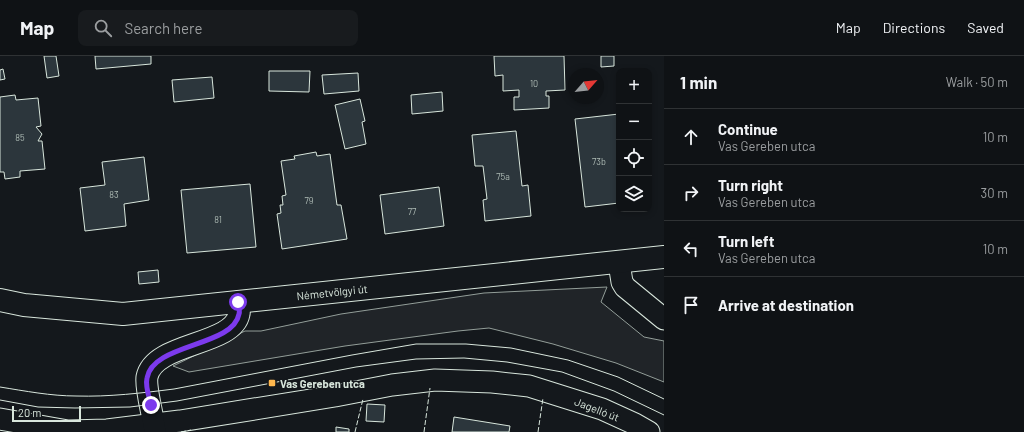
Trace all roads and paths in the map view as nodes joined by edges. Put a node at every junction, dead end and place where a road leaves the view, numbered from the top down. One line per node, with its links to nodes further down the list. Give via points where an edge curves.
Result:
1 (664, 257): 2 (street, Németvölgyi út)
2 (619, 263): 4 (street, Németvölgyi út); 5 (street, via 625,287)
3 (0, 300): 4 (street, Németvölgyi út, via 24,305 123,314)
4 (238, 302): 7 (street, via 239,314 231,328 172,353 152,365 147,378)
5 (664, 320)
6 (0, 419): 7 (street, via 68,431)
7 (155, 428): 8 (street, Jagelló út, via 392,385 435,380 529,386 602,409)
8 (649, 432)

